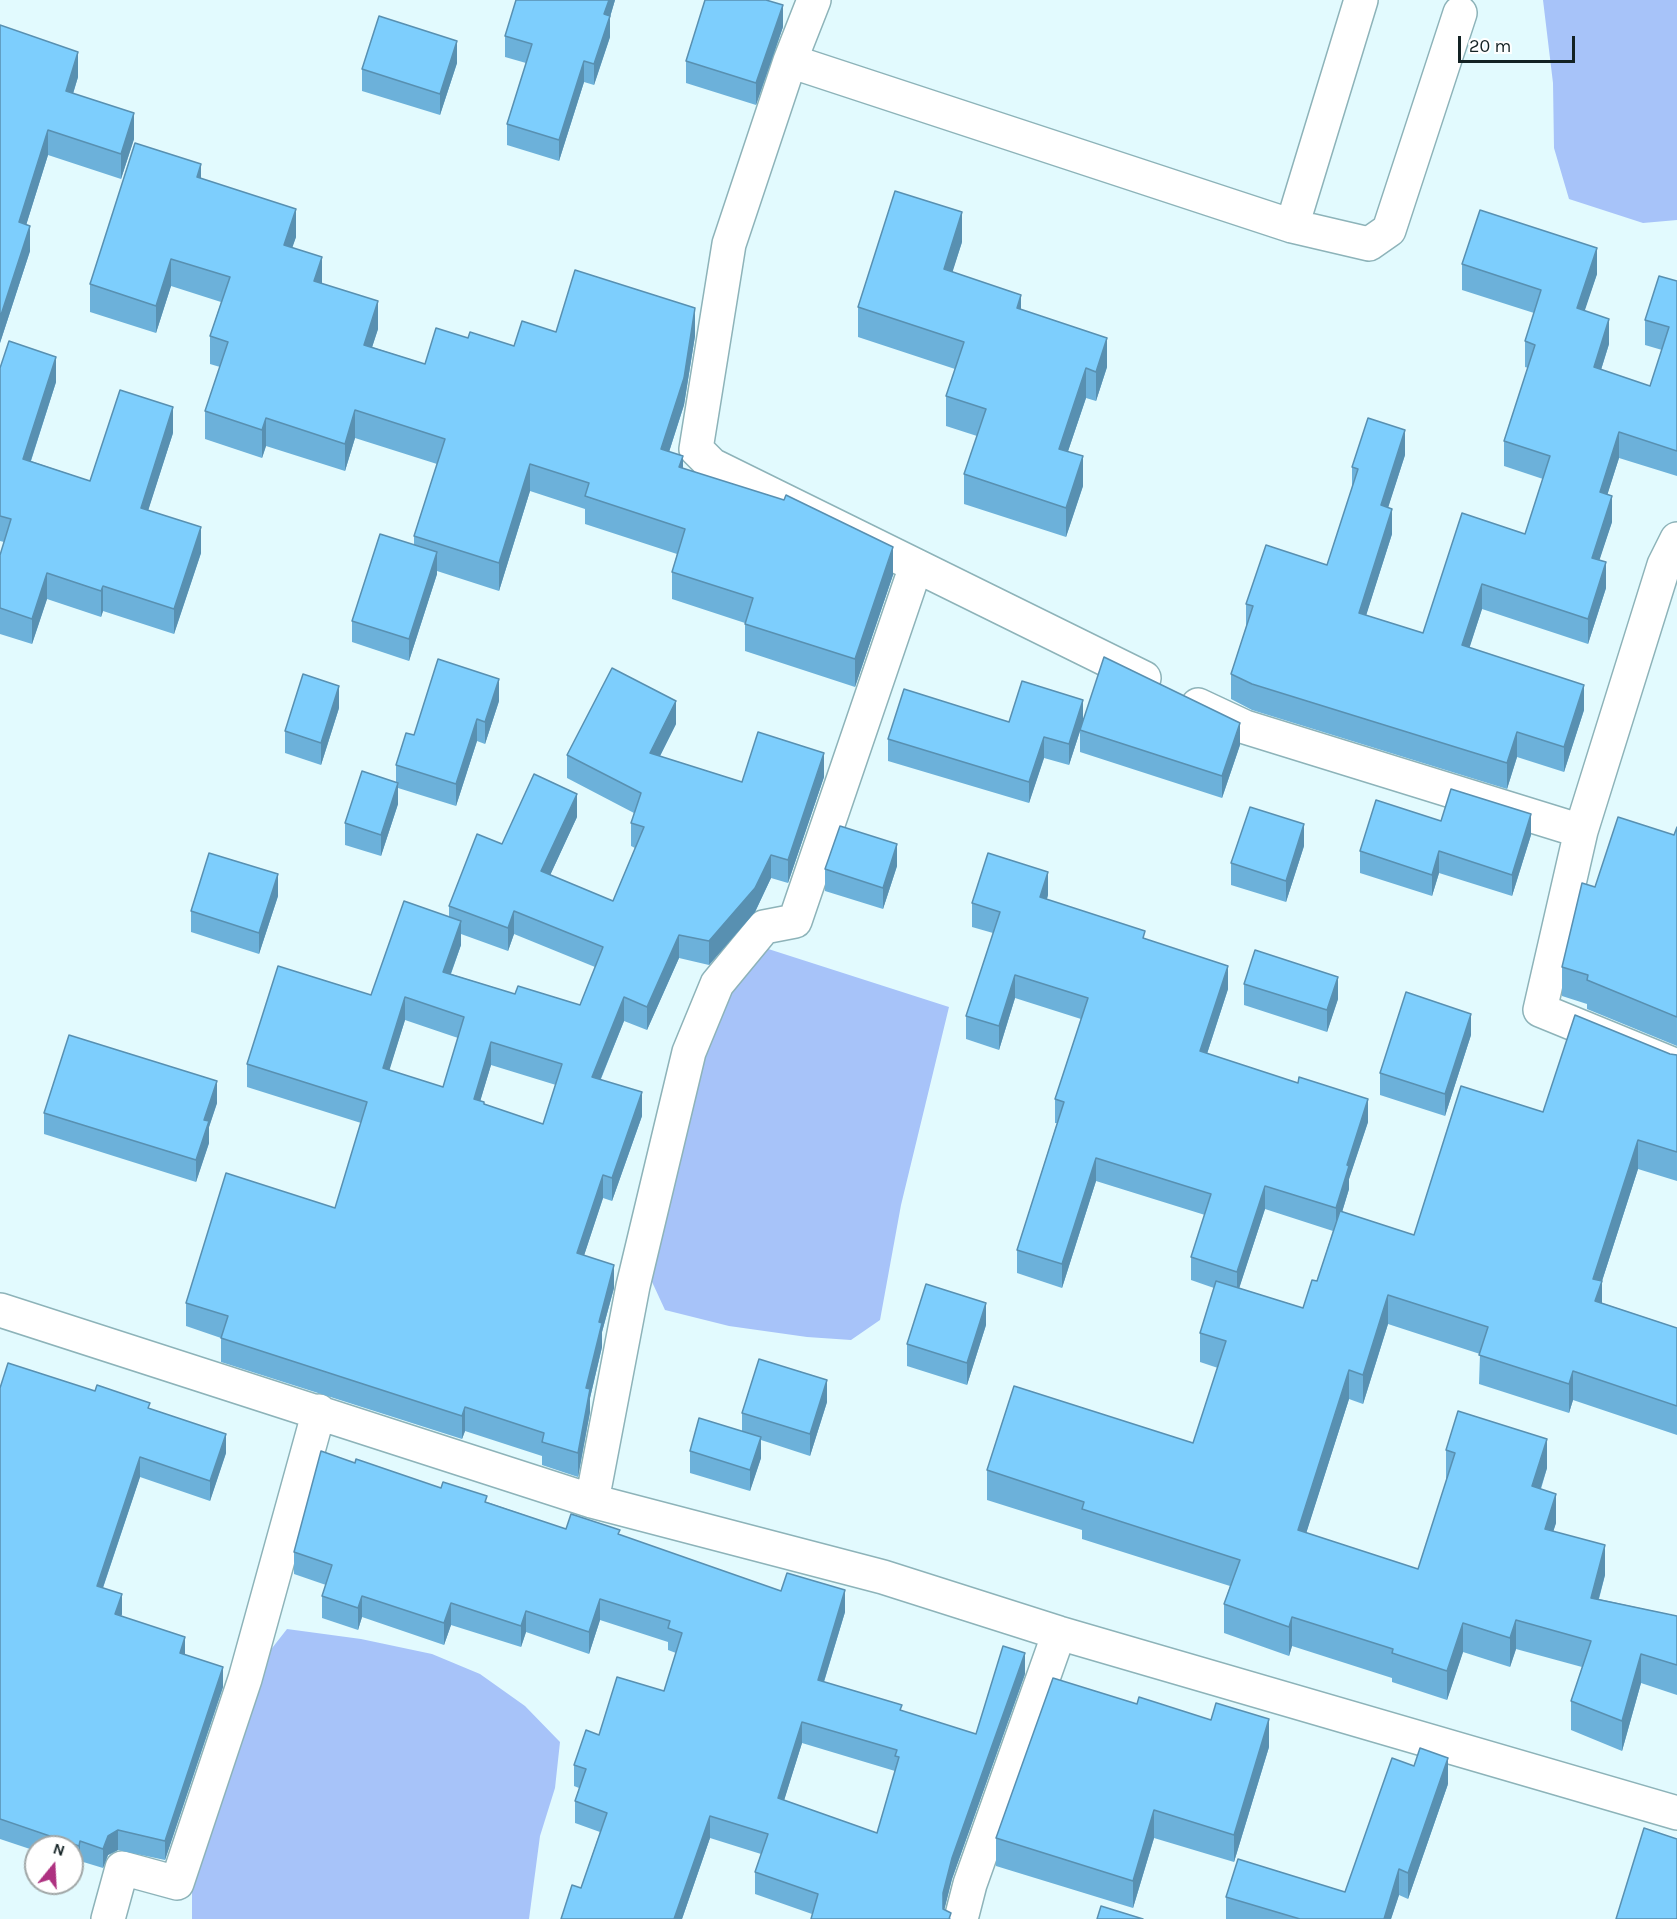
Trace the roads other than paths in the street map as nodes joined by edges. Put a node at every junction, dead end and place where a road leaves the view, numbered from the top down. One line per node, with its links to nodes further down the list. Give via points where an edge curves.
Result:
1 (814, 0): 4 (street)
2 (1361, 0): 5 (street)
3 (1460, 14): 5 (street, via 1389,230 1369,243)
4 (790, 61): 5 (street); 7 (street, via 729,244 696,449 712,465)
5 (1292, 226)
6 (1677, 539): 8 (street, via 1664,565)
7 (916, 566): 8 (street, via 1245,728); 12 (street, via 795,921 764,927 717,984 689,1052 633,1286)
8 (1581, 831): 9 (street, via 1540,1010)
9 (1677, 1066)
10 (0, 1310): 11 (street)
11 (319, 1411): 12 (street); 15 (street, via 245,1679 177,1883 122,1868)
12 (592, 1501): 13 (street, via 883,1577)
13 (1059, 1633): 14 (street); 16 (street, via 970,1884)
14 (1677, 1813)
15 (108, 1919)
16 (962, 1919)

